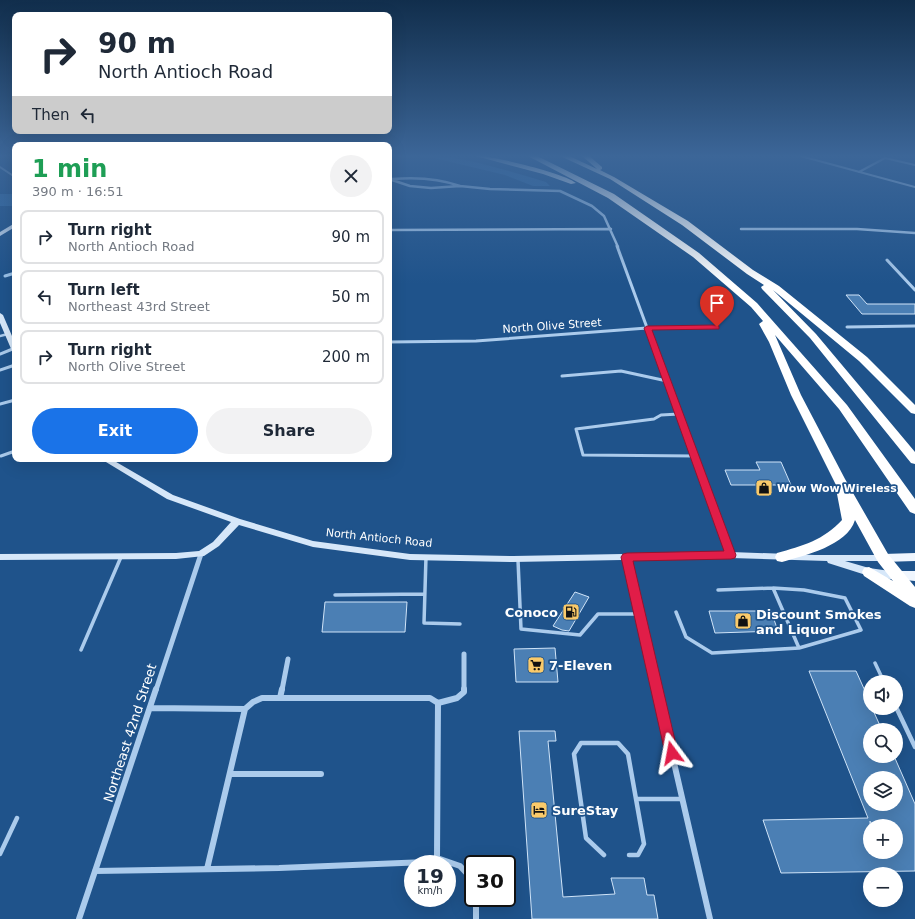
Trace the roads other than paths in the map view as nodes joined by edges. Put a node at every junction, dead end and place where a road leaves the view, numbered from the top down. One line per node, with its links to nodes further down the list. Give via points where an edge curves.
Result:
1 (576, 198): 9 (street, via 604,216)
2 (605, 198): 5 (highway)
3 (615, 198): 5 (highway)
4 (644, 198): 15 (highway, via 685,223)
5 (635, 213): 17 (highway, via 696,255)
6 (12, 226): 8 (main road)
7 (12, 227): 13 (main road)
8 (0, 228)
9 (611, 229): 10 (street); 22 (street)
10 (392, 230)
11 (741, 230): 12 (street, via 857,229)
12 (915, 233)
13 (0, 234)
14 (887, 260): 16 (street)
15 (750, 272): 35 (highway, via 776,288 837,336); 40 (highway, via 813,336)
16 (915, 290)
17 (754, 305): 42 (highway); 43 (highway, via 843,407)
18 (0, 315): 23 (main road)
19 (915, 326): 21 (street)
20 (717, 327): 22 (street, North Olive Street)
21 (847, 327)
22 (647, 328): 25 (street, North Olive Street, via 483,340); 32 (street)
23 (8, 334): 24 (lane); 26 (main road)
24 (0, 336)
25 (392, 342)
26 (12, 343)
27 (12, 350): 28 (street)
28 (0, 354)
29 (12, 366): 30 (lane)
30 (0, 370)
31 (562, 376): 32 (lane, via 621,372)
32 (667, 381): 36 (street)
33 (12, 401): 34 (lane)
34 (0, 404)
35 (915, 411)
36 (679, 414): 39 (street); 39 (lane, via 661,415 654,420 576,429 583,455)
37 (12, 452): 38 (lane)
38 (1, 456)
39 (694, 456): 46 (street)
40 (915, 460)
41 (110, 462): 44 (main road, North Antioch Road, via 170,497)
42 (839, 479): 50 (highway, via 849,521 839,534 820,545); 53 (highway)
43 (915, 509)
44 (237, 521): 45 (main road, via 216,544); 48 (main road, North Antioch Road, via 313,544)
45 (201, 554): 47 (main road); 80 (street, Northeast 42nd Street)
46 (731, 555): 49 (main road, North Antioch Road); 50 (main road, North Antioch Road)
47 (121, 557): 51 (main road); 73 (lane)
48 (426, 557): 55 (main road, North Antioch Road); 61 (lane)
49 (627, 557): 55 (main road, North Antioch Road); 66 (street)
50 (782, 557): 52 (main road, North Antioch Road)
51 (0, 558)
52 (820, 558): 53 (main road, North Antioch Road); 56 (main road, North Antioch Road)
53 (883, 558): 54 (main road, North Antioch Road); 57 (highway)
54 (915, 558)
55 (518, 559): 66 (lane, via 521,629 580,635 598,614)
56 (869, 572): 57 (main road, North Antioch Road); 64 (highway)
57 (899, 576): 58 (main road, North Antioch Road); 63 (highway)
58 (915, 576)
59 (773, 588): 60 (lane); 68 (lane, via 804,590 845,598); 69 (lane)
60 (718, 590)
61 (424, 594): 62 (lane); 71 (lane, via 424,623)
62 (335, 595)
63 (915, 597)
64 (915, 602)
65 (676, 612): 72 (lane, via 686,637 712,653)
66 (640, 614): 87 (street)
67 (847, 614): 68 (lane)
68 (853, 614): 72 (lane, via 861,630)
69 (784, 615): 70 (lane); 72 (lane)
70 (803, 615)
71 (460, 624)
72 (799, 648)
73 (81, 650)
74 (464, 654): 79 (street, via 464,692 457,698)
75 (288, 659): 78 (street)
76 (875, 663): 77 (lane)
77 (881, 675)
78 (280, 698): 79 (street, via 430,698); 81 (street, via 262,698)
79 (438, 703): 90 (street)
80 (150, 708): 81 (street); 97 (street, Northeast 42nd Street)
81 (245, 709): 84 (street)
82 (900, 715): 83 (lane)
83 (915, 747)
84 (230, 774): 85 (street); 95 (street)
85 (321, 774)
86 (636, 799): 87 (lane); 91 (lane, via 628,754 618,743 581,743 574,754 586,838); 92 (lane, via 644,844 638,855)
87 (682, 799): 101 (street)
88 (17, 818): 89 (lane)
89 (0, 854)
90 (436, 855)
91 (604, 855)
92 (629, 855)
93 (404, 863): 95 (street)
94 (456, 865): 96 (street)
95 (208, 869): 97 (street)
96 (464, 870)
97 (95, 871): 99 (street, Northeast 42nd Street)
98 (476, 907): 100 (street)
99 (79, 919)
100 (476, 919)
101 (710, 919)

